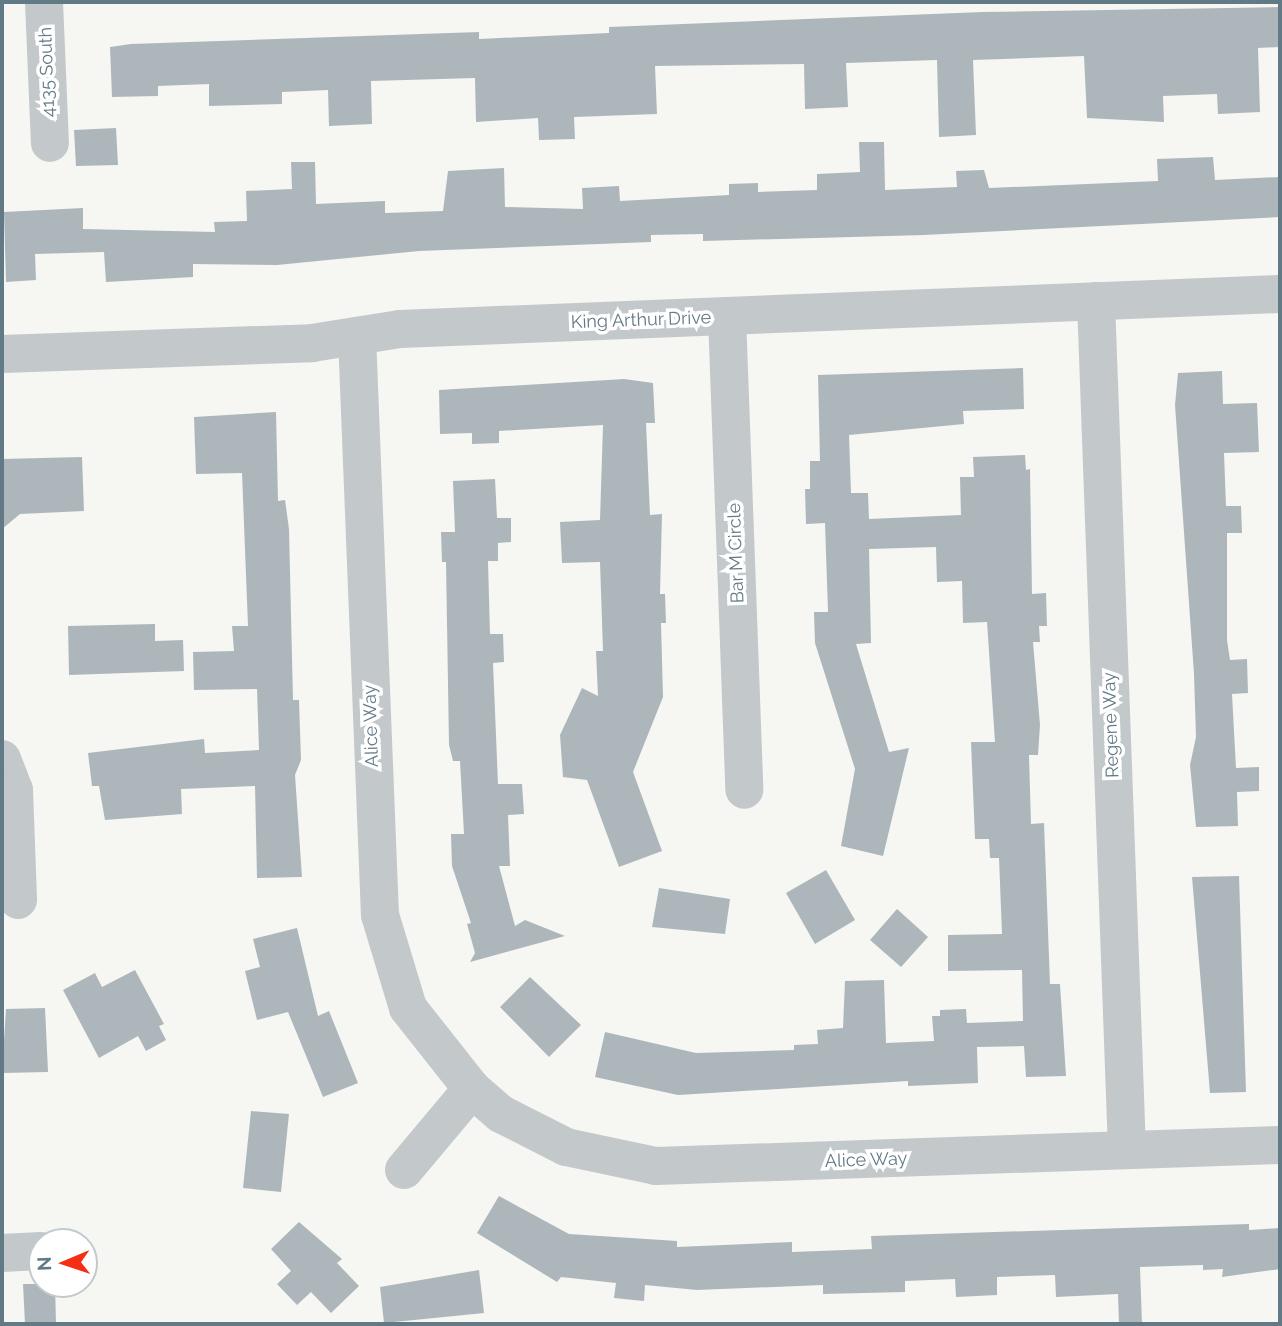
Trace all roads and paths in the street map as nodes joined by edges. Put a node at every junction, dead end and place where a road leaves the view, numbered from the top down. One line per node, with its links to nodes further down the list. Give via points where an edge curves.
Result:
1 (44, 2): 2 (street, 4135 South)
2 (50, 143)
3 (1280, 294): 4 (street, King Arthur Drive)
4 (1096, 301): 5 (street, King Arthur Drive); 13 (street, Regene Way)
5 (727, 316): 6 (street, King Arthur Drive); 9 (street, Bar M Circle)
6 (357, 336): 7 (street, King Arthur Drive, via 312,343); 11 (street, Alice Way, via 380,915 408,1008)
7 (2, 354)
8 (2, 759): 10 (street, via 14,790)
9 (744, 790)
10 (18, 900)
11 (472, 1089): 13 (street, Alice Way, via 500,1114 566,1147 656,1166); 14 (street)
12 (1280, 1145): 13 (street, Alice Way)
13 (1126, 1149)
14 (404, 1170)
15 (28, 1252): 16 (street)
16 (2, 1253)

